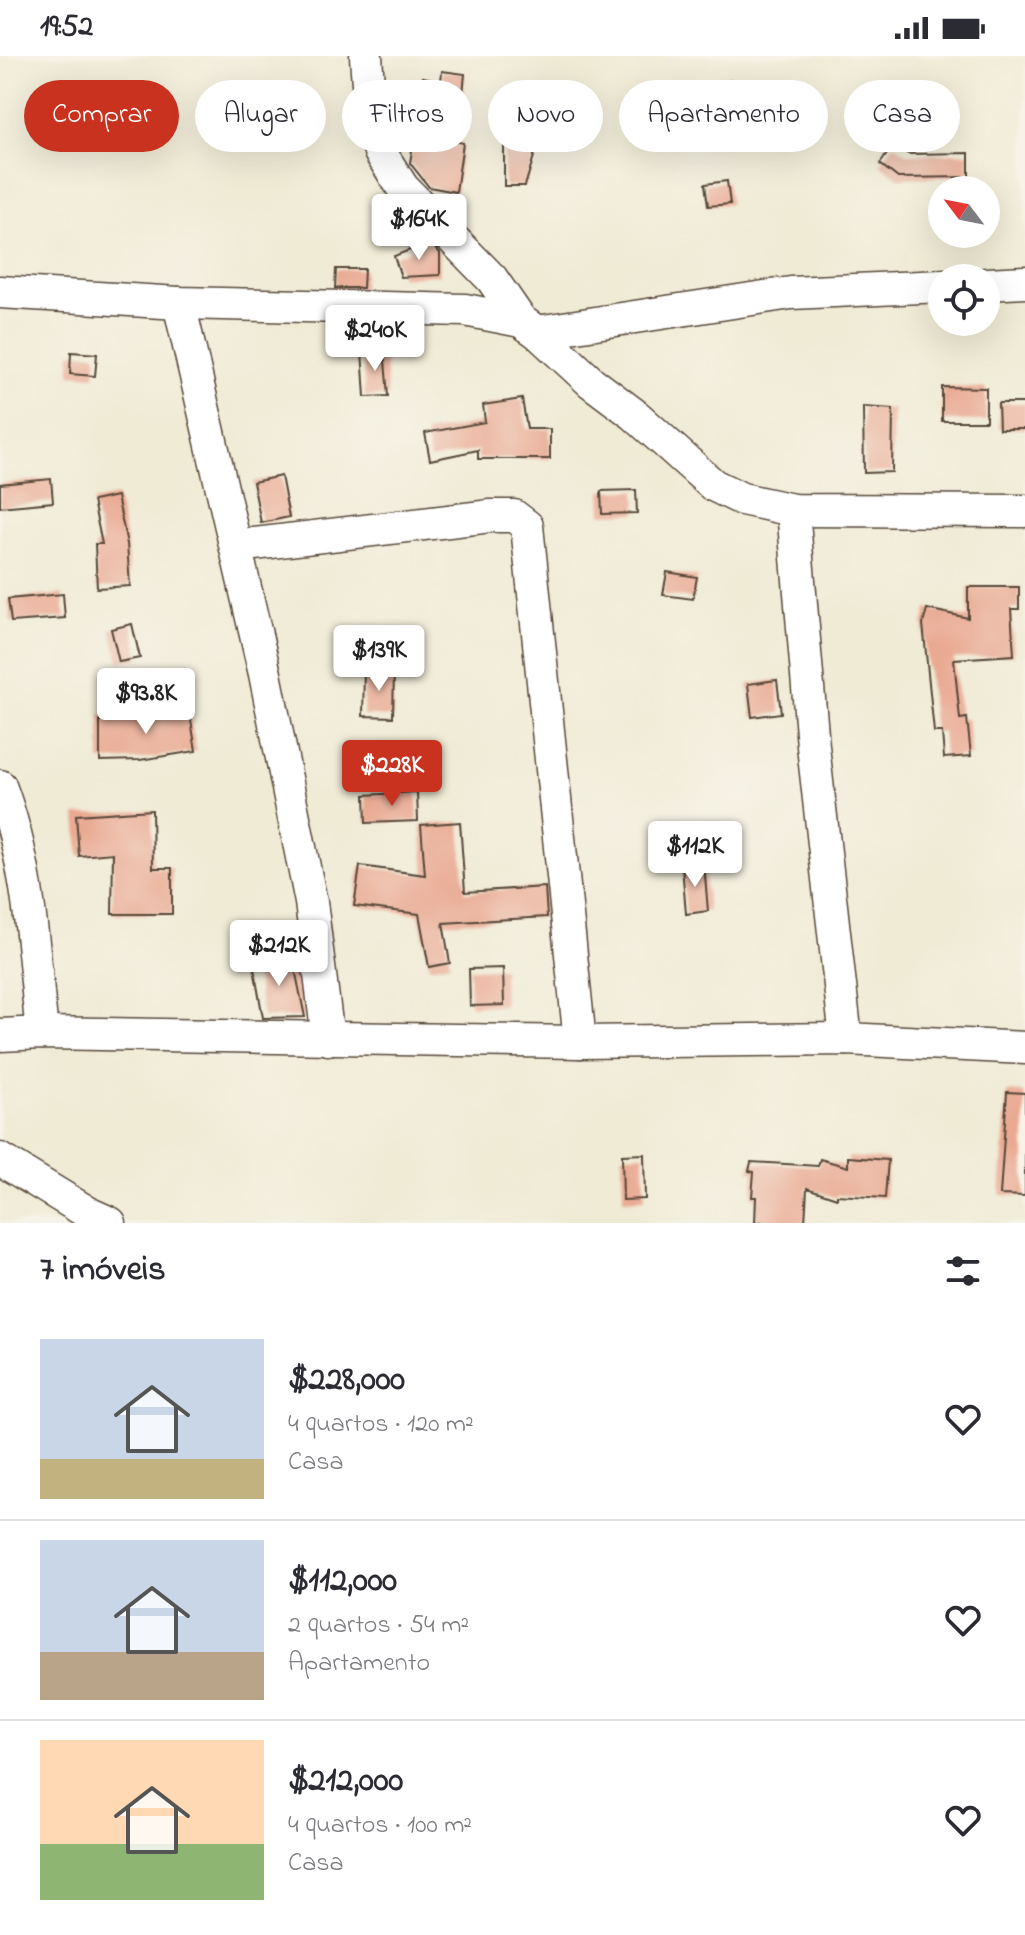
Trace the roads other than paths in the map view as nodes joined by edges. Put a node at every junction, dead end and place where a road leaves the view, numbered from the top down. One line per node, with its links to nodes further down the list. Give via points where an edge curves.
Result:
1 (366, 56): 7 (street, via 370,113 380,152 403,188 492,279)
2 (1025, 282): 3 (street)
3 (1000, 283)
4 (928, 287): 7 (street, via 791,293)
5 (0, 292): 6 (street)
6 (179, 303): 7 (street, via 465,310); 10 (street)
7 (529, 326): 8 (street, via 713,485 742,499)
8 (793, 510): 9 (street); 15 (street)
9 (1025, 511)
10 (237, 546): 14 (street, via 311,902); 16 (street, via 491,516 514,516 527,526)
11 (0, 786): 12 (street, via 24,868)
12 (42, 1033): 13 (street); 14 (street)
13 (0, 1035)
14 (328, 1039): 16 (street)
15 (846, 1039): 16 (street); 17 (street)
16 (580, 1042)
17 (1025, 1048)
18 (0, 1159): 19 (street)
19 (110, 1223)

